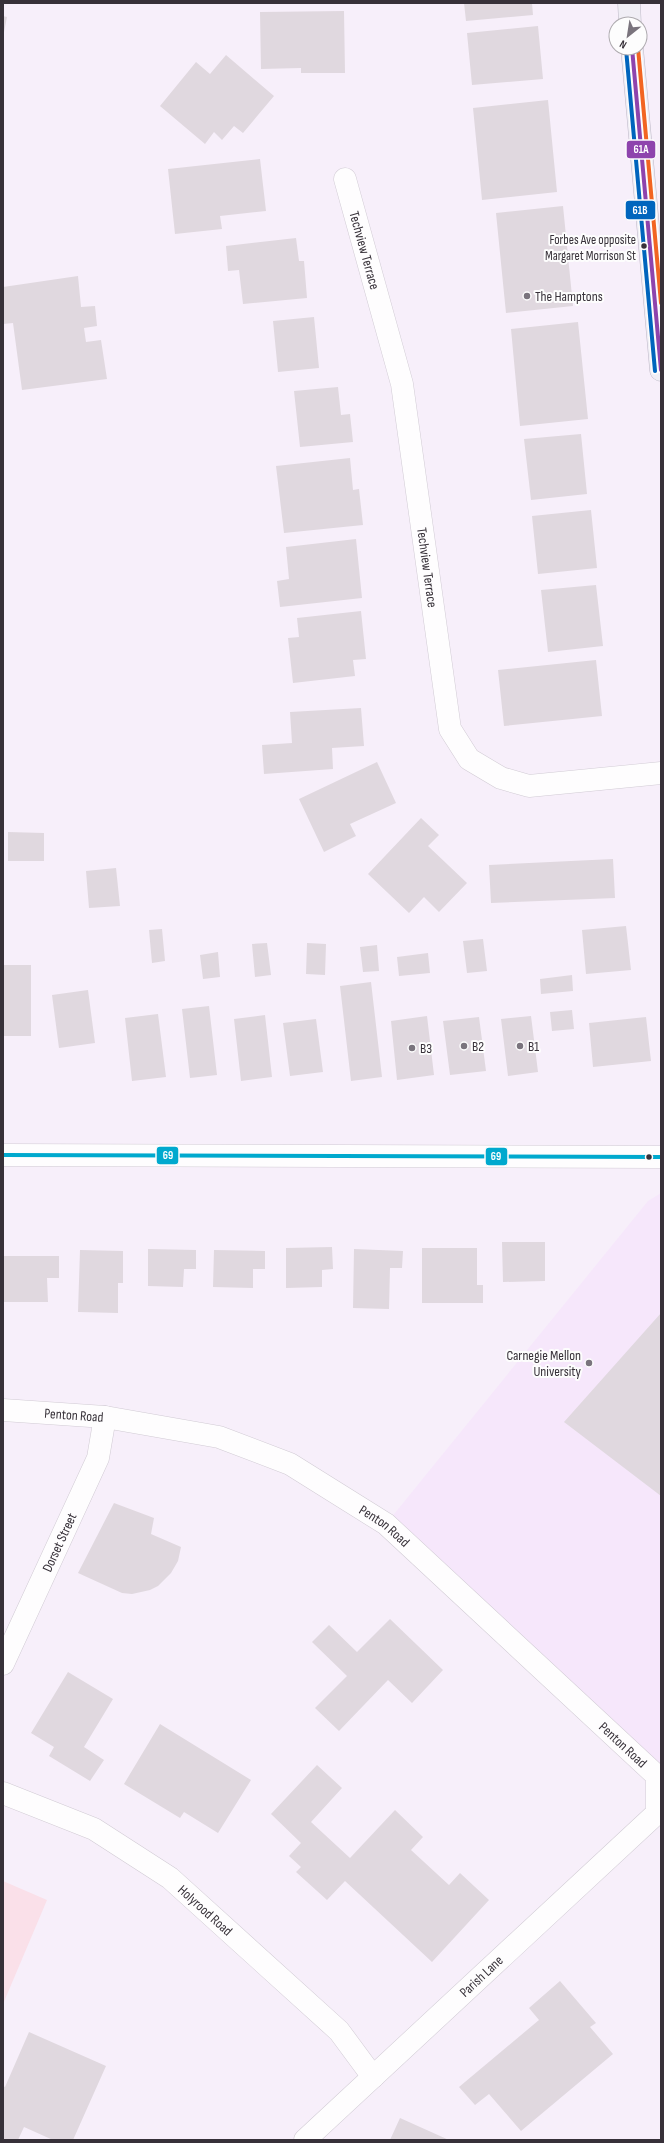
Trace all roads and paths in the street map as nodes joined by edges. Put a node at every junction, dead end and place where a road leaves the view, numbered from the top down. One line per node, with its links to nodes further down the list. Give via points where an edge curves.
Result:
1 (629, 3): 2 (main road)
2 (630, 16)
3 (633, 56): 5 (main road)
4 (345, 179): 7 (street, Techview Terrace, via 402,384 450,729 469,759 501,778 529,786)
5 (658, 305): 6 (main road)
6 (661, 370)
7 (661, 773)
8 (3, 1154): 9 (street)
9 (661, 1157)
10 (3, 1410): 11 (street, Penton Road)
11 (105, 1417): 12 (street, Dorset Street, via 98,1458); 14 (street, Penton Road, via 219,1437 290,1464 386,1524 657,1776)
12 (3, 1664)
13 (3, 1794): 15 (street, Holyrood Road, via 94,1830 170,1878 338,2031)
14 (657, 1813): 15 (street, Parish Lane)
15 (373, 2076): 16 (street, Parish Lane)
16 (305, 2140)

